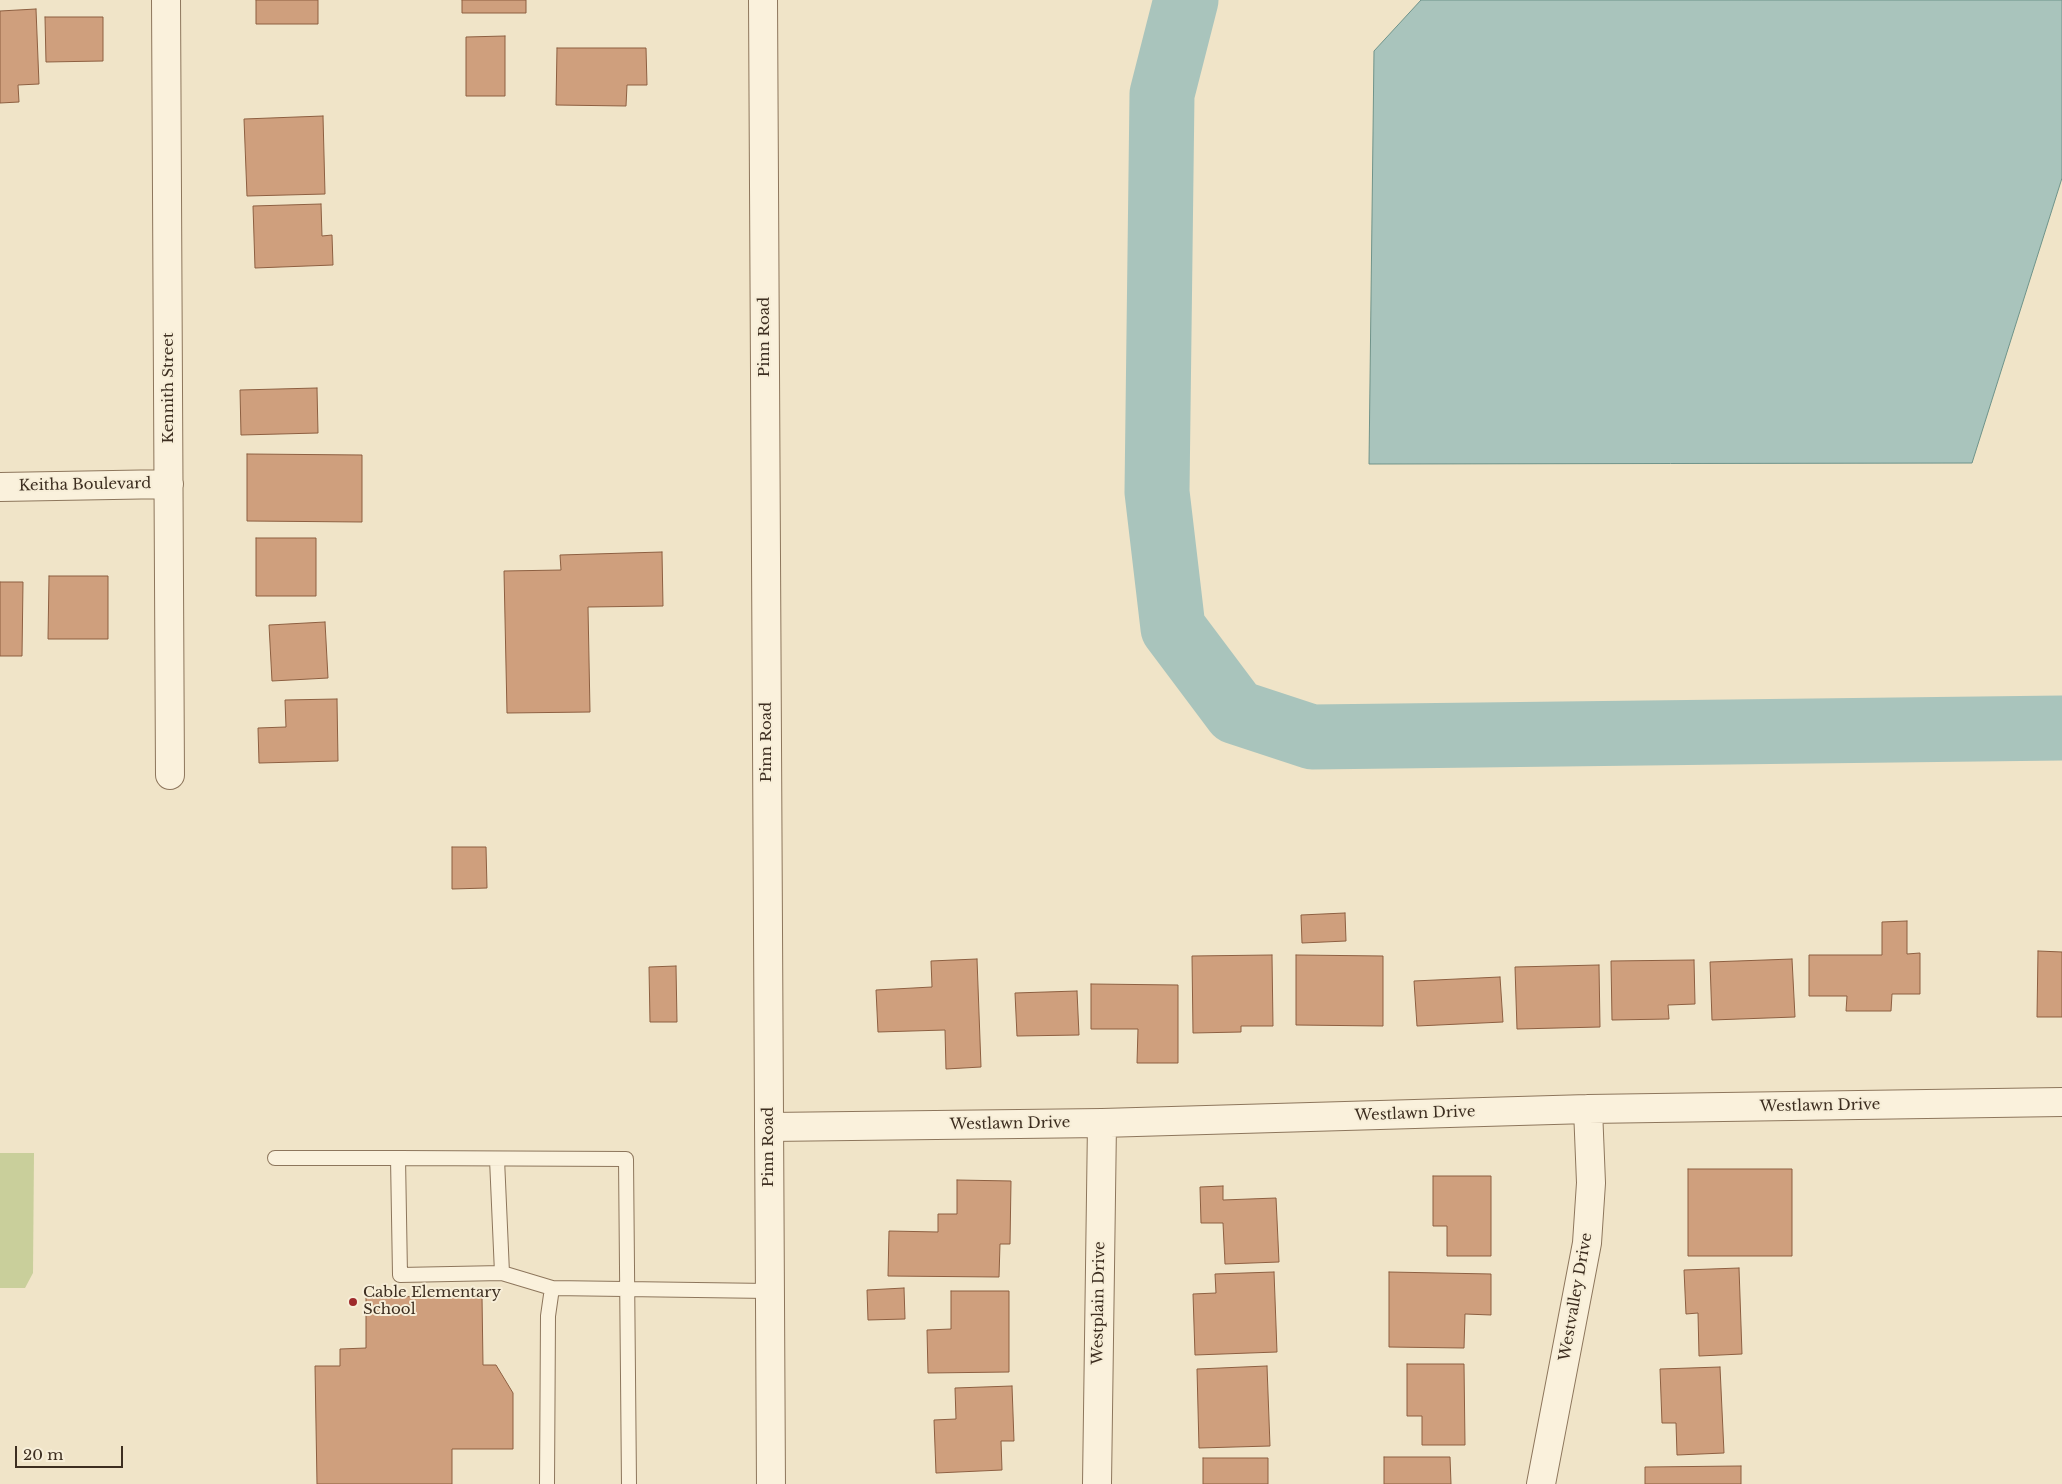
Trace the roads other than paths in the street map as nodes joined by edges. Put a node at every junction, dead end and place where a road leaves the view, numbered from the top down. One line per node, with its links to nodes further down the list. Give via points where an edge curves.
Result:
1 (166, 0): 3 (street, Kennith Street)
2 (763, 0): 9 (street, Pinn Road)
3 (170, 484): 4 (street, Keitha Boulevard); 5 (street, Kennith Street)
4 (0, 486)
5 (170, 776)
6 (2062, 1102): 7 (street, Westlawn Drive)
7 (1588, 1109): 8 (street, Westlawn Drive); 21 (street, Westvalley Drive, via 1591,1182 1587,1242)
8 (1102, 1123): 9 (street, Westlawn Drive); 20 (street, Westplain Drive)
9 (768, 1127): 16 (street, Pinn Road)
10 (274, 1158): 11 (lane)
11 (398, 1158): 12 (lane); 13 (lane, via 400,1275)
12 (497, 1158): 13 (lane); 15 (lane, via 626,1159)
13 (502, 1274): 14 (lane)
14 (552, 1288): 15 (lane); 17 (lane, via 548,1316)
15 (627, 1288): 16 (lane); 18 (lane)
16 (769, 1291): 19 (street, Pinn Road)
17 (548, 1484)
18 (629, 1484)
19 (771, 1484)
20 (1097, 1484)
21 (1541, 1484)

